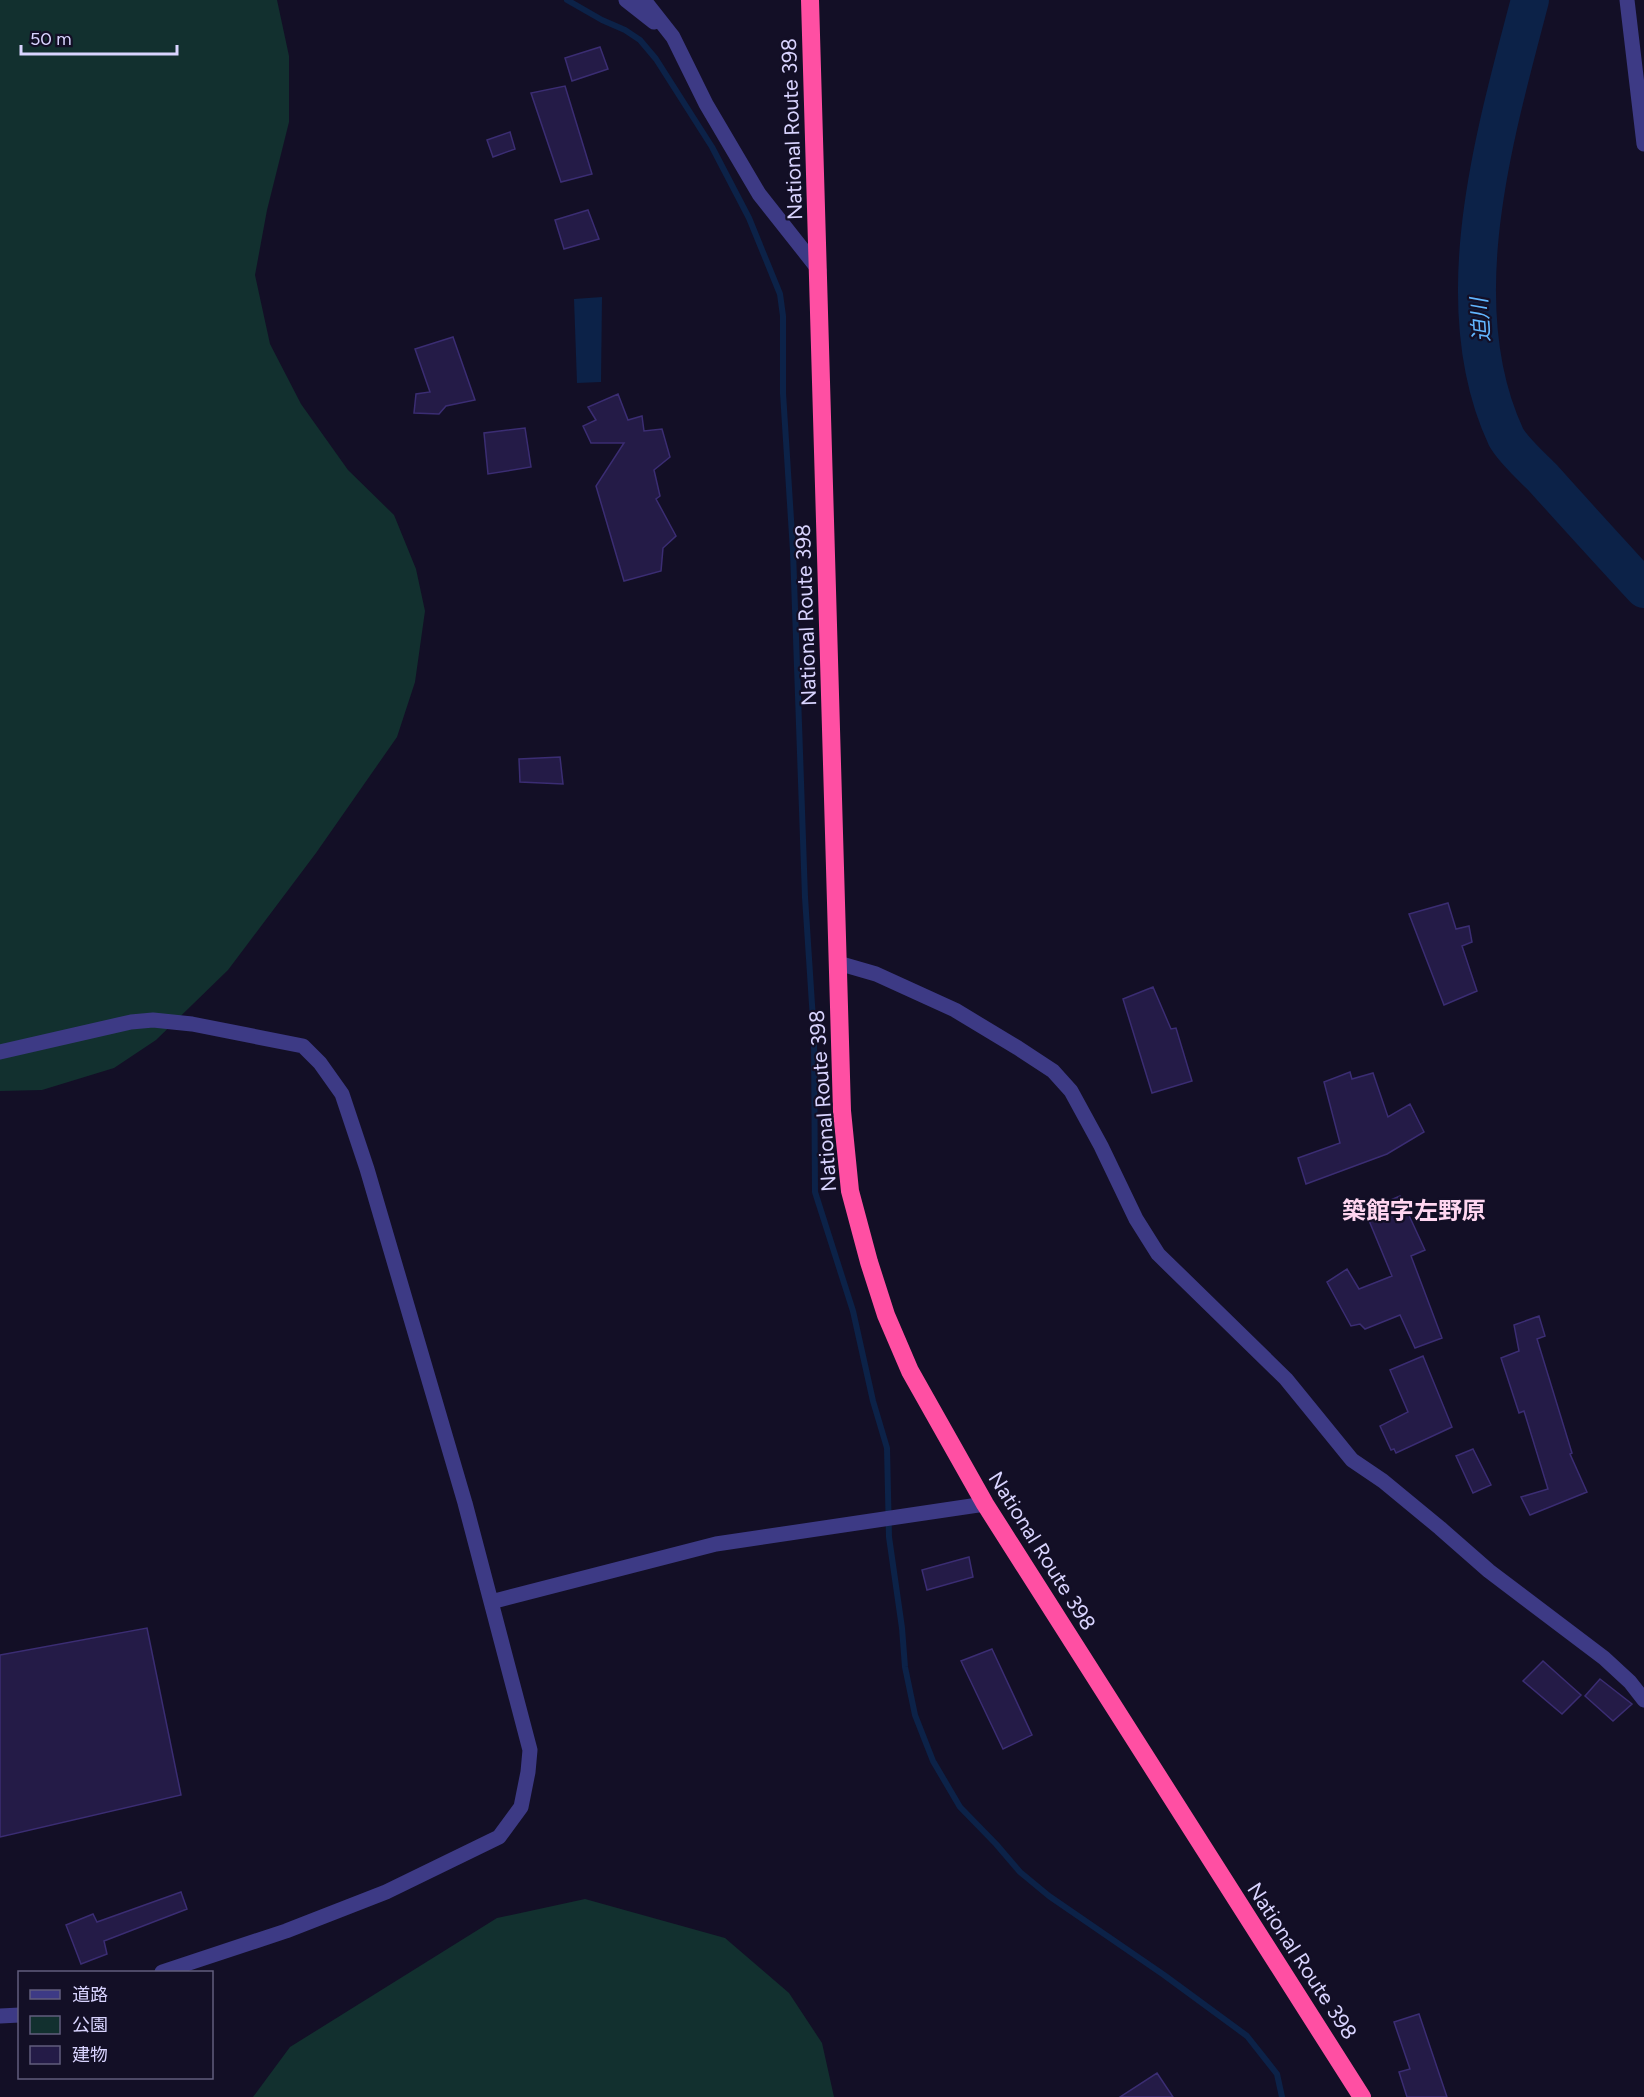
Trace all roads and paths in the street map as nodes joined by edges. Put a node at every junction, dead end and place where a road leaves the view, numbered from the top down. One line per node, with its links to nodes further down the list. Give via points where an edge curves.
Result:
1 (626, 0): 5 (street)
2 (644, 0): 5 (street)
3 (810, 0): 7 (highway, National Route 398)
4 (1627, 0): 6 (street)
5 (673, 37): 7 (street, via 706,104 759,194)
6 (1644, 144)
7 (819, 270): 8 (highway, National Route 398)
8 (838, 963): 10 (highway, National Route 398, via 842,1112 850,1191 869,1262 910,1371); 12 (street, via 876,974 955,1010 1053,1071 1071,1091 1136,1220 1158,1254 1286,1379 1352,1461 1383,1481 1490,1571 1604,1658)
9 (0, 1052): 11 (street, via 153,1020 303,1046 320,1063 342,1094 367,1169)
10 (986, 1504): 11 (street, via 716,1544); 16 (highway, National Route 398)
11 (491, 1602): 13 (street, via 530,1750 521,1807 499,1837 386,1892)
12 (1644, 1700)
13 (165, 1971)
14 (18, 2015): 15 (street)
15 (0, 2016)
16 (1362, 2097)

